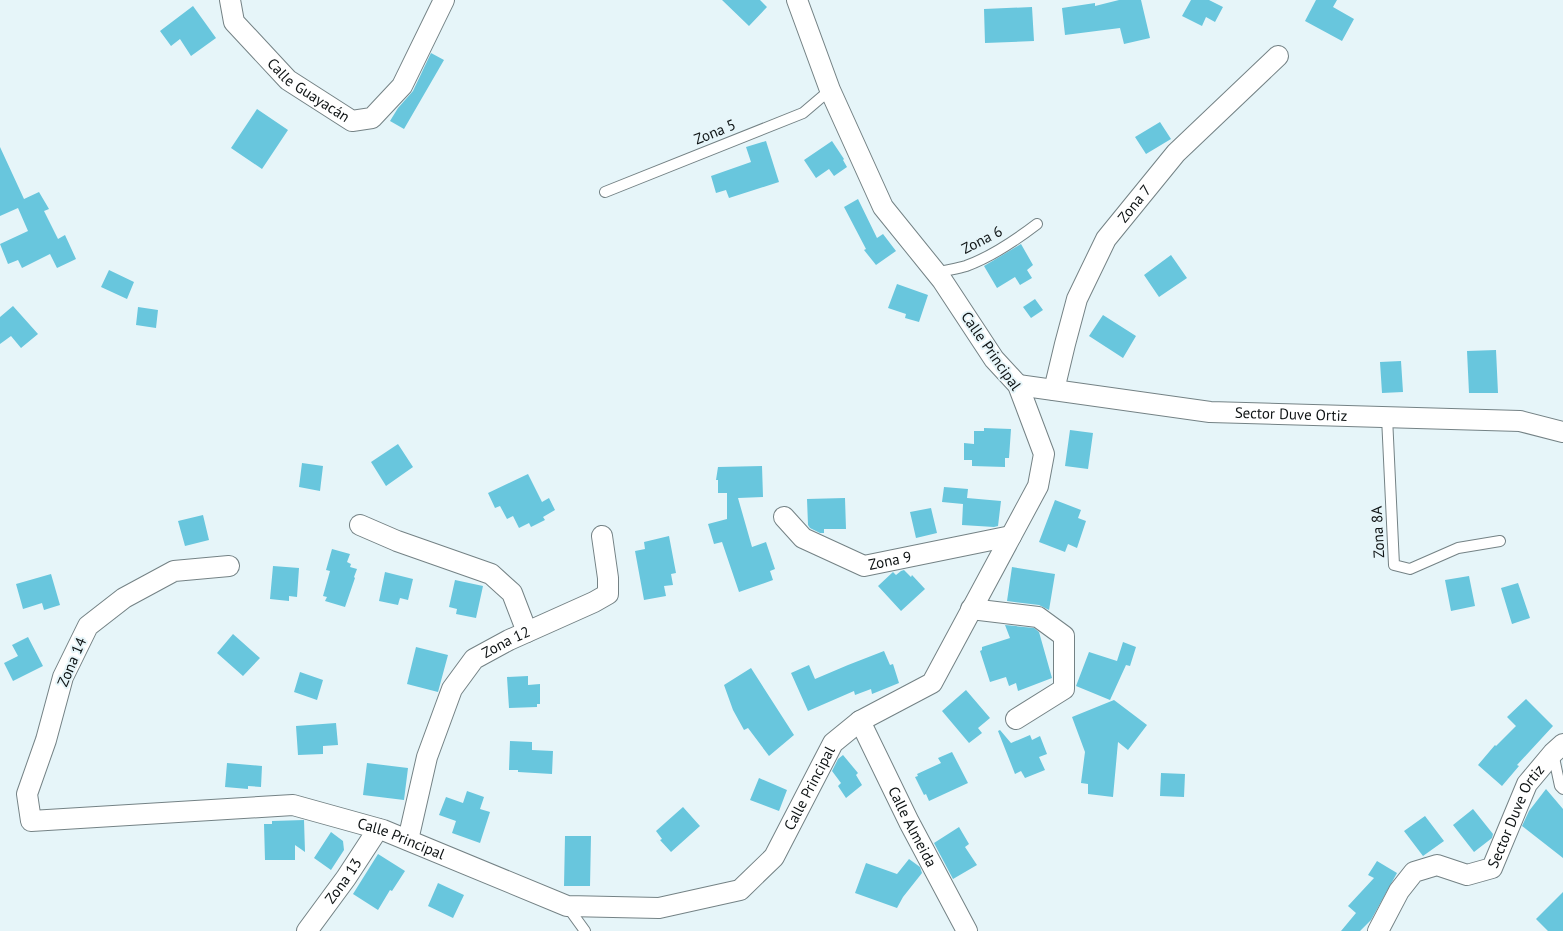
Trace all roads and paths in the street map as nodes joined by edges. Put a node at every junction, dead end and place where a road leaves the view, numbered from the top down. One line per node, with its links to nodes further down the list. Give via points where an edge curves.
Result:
1 (230, 0): 2 (street, Calle Guayacán, via 234,22 288,80 352,121 372,118 402,86)
2 (444, 0)
3 (797, 0): 5 (street, Calle Principal)
4 (1278, 56): 10 (street, Zona 7, via 1176,153 1106,239 1077,299)
5 (830, 90): 6 (lane, Zona 5, via 803,113); 8 (street, Calle Principal, via 882,207)
6 (605, 192)
7 (1037, 224): 8 (lane, Zona 6, via 1019,238 966,266)
8 (936, 273): 9 (street, Calle Principal, via 994,359)
9 (1018, 385): 10 (street, Sector Duve Ortiz); 16 (street, Calle Principal, via 1044,454 1038,486)
10 (1054, 390): 11 (street, Sector Duve Ortiz, via 1210,412)
11 (1387, 417): 12 (street, Sector Duve Ortiz, via 1520,421); 17 (lane, Zona 8A, via 1394,564 1410,569 1458,548)
12 (1563, 432)
13 (784, 518): 16 (street, Zona 9, via 802,538 864,566)
14 (360, 525): 20 (street, via 491,574 512,593)
15 (602, 536): 20 (street, Zona 12, via 608,594)
16 (1011, 536): 19 (street, Calle Principal)
17 (1500, 541)
18 (229, 566): 25 (street, Zona 14, via 174,571 124,598 88,626 63,677 27,794)
19 (971, 609): 21 (street, via 1038,618 1064,636 1064,689); 22 (street, Calle Principal, via 932,683)
20 (527, 632): 27 (street, Zona 12, via 474,659 452,689 427,757)
21 (1016, 719)
22 (860, 721): 28 (street, Calle Principal, via 833,743 774,857 740,890 659,908); 31 (street, Calle Almeida)
23 (1558, 749): 24 (lane, via 1560,786); 32 (street, Sector Duve Ortiz, via 1527,784 1492,868 1467,875 1437,864 1414,872 1399,891)
24 (1563, 789)
25 (31, 821): 26 (street, Calle Principal, via 293,805)
26 (378, 829): 27 (street, Calle Principal); 29 (street, Zona 13)
27 (408, 840): 28 (street, Calle Principal)
28 (567, 906): 30 (lane)
29 (307, 931)
30 (585, 931)
31 (967, 931)
32 (1378, 931)

